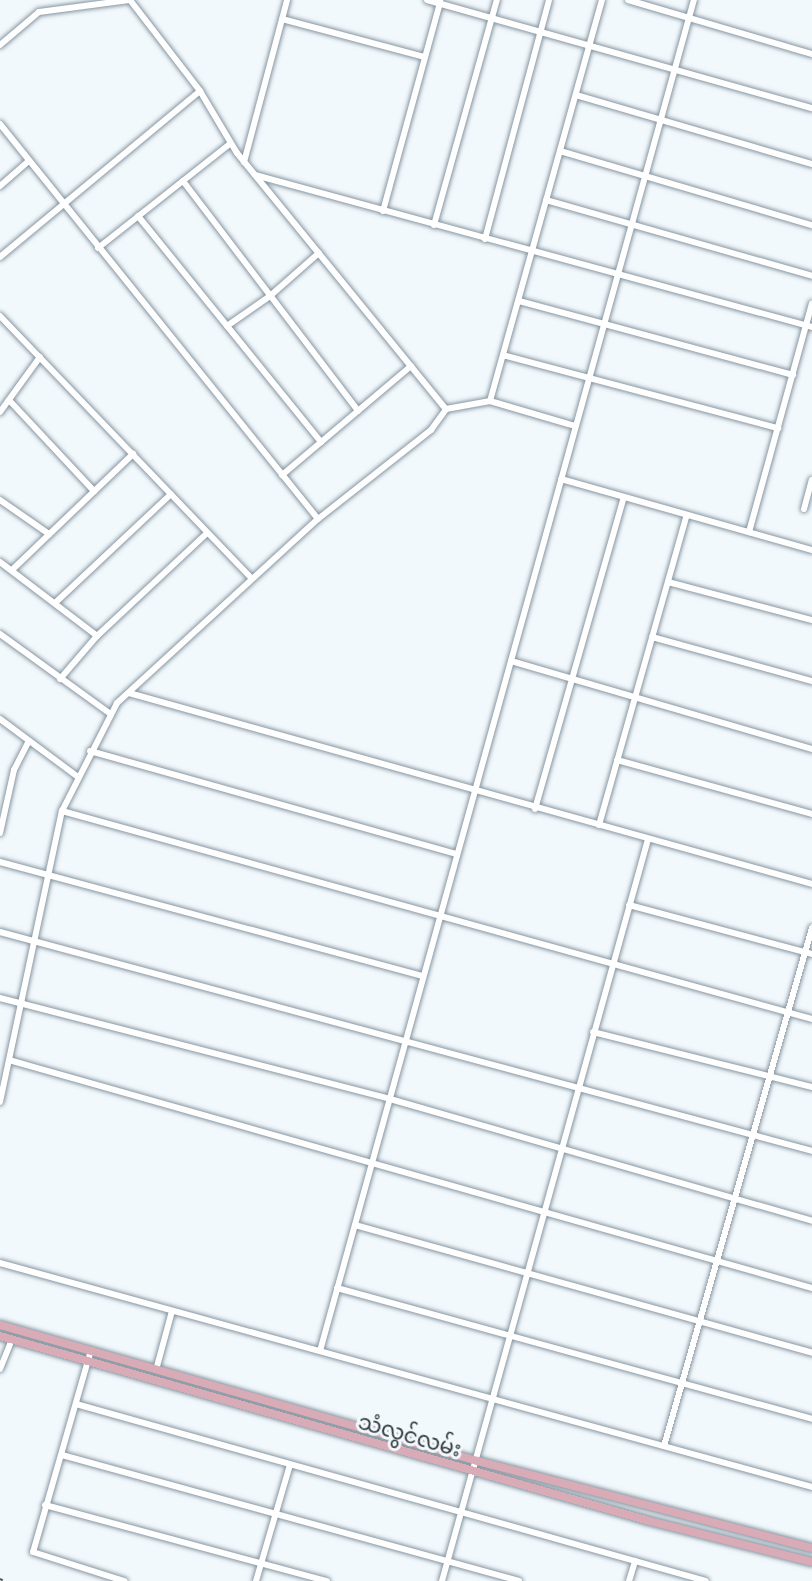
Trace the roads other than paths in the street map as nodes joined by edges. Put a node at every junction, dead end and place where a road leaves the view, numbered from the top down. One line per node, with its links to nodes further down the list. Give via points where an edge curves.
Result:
1 (129, 0): 14 (street, via 39,12); 19 (street)
2 (287, 0): 11 (street)
3 (427, 0): 9 (street)
4 (497, 0): 12 (street)
5 (550, 0): 13 (street)
6 (603, 0): 15 (street)
7 (628, 0): 10 (street)
8 (694, 0): 10 (street)
9 (440, 1): 12 (street); 17 (street)
10 (688, 18): 16 (street); 18 (street)
11 (282, 19): 17 (street); 27 (street)
12 (492, 20): 13 (street); 38 (street)
13 (540, 34): 15 (street); 40 (street)
14 (0, 46)
15 (590, 47): 18 (street); 20 (street)
16 (812, 54)
17 (425, 57): 35 (street)
18 (673, 71): 21 (street); 22 (street)
19 (200, 91): 24 (street); 34 (street)
20 (576, 95): 22 (street); 25 (street)
21 (812, 108)
22 (660, 120): 28 (street); 30 (street)
23 (0, 124): 26 (street)
24 (231, 143): 27 (street); 31 (street)
25 (560, 152): 30 (street); 33 (street)
26 (29, 161): 32 (street); 34 (street)
27 (244, 162): 29 (street)
28 (812, 164)
29 (255, 175): 35 (street); 43 (street)
30 (644, 176): 37 (street); 39 (street)
31 (183, 181): 36 (street); 47 (street)
32 (0, 186)
33 (546, 200): 37 (street); 42 (street)
34 (63, 204): 41 (street); 44 (street)
35 (383, 211): 38 (street)
36 (138, 216): 41 (street); 52 (street)
37 (631, 224): 45 (street); 46 (street)
38 (434, 225): 40 (street)
39 (812, 225)
40 (485, 239): 42 (street)
41 (98, 248): 68 (street)
42 (532, 252): 45 (street); 48 (street)
43 (319, 253): 47 (street); 56 (street)
44 (0, 257)
45 (617, 274): 51 (street); 53 (street)
46 (812, 275)
47 (271, 296): 52 (street); 62 (street)
48 (519, 301): 51 (street); 54 (street)
49 (812, 304): 53 (street)
50 (1, 320): 55 (street)
51 (603, 325): 57 (street); 58 (street)
52 (227, 326): 66 (street)
53 (809, 327): 57 (street)
54 (503, 355): 58 (street); 60 (street)
55 (40, 358): 59 (street); 67 (street)
56 (411, 366): 61 (street); 62 (street)
57 (793, 374): 65 (street)
58 (589, 378): 64 (street); 65 (street)
59 (9, 400): 63 (street); 71 (street)
60 (490, 401): 61 (street); 64 (street)
61 (446, 409): 77 (street, via 431,430)
62 (358, 411): 66 (street)
63 (0, 412)
64 (575, 426): 69 (street)
65 (778, 428): 78 (street)
66 (321, 442): 68 (street)
67 (133, 454): 71 (street); 72 (street)
68 (282, 475): 77 (street)
69 (561, 479): 73 (street); 91 (street)
70 (812, 480): 75 (street)
71 (94, 491): 80 (street)
72 (171, 494): 79 (street); 86 (street)
73 (624, 497): 76 (street); 93 (street)
74 (0, 500): 80 (street)
75 (804, 509)
76 (687, 515): 78 (street); 85 (street)
77 (318, 519): 84 (street)
78 (749, 532): 81 (street)
79 (207, 533): 84 (street); 89 (street)
80 (49, 534): 83 (street)
81 (812, 550)
82 (0, 562): 83 (street)
83 (12, 570): 86 (street)
84 (251, 578): 95 (street)
85 (668, 582): 87 (street); 90 (street)
86 (55, 603): 89 (street)
87 (812, 620)
88 (0, 635): 92 (street)
89 (97, 636): 92 (street)
90 (652, 637): 94 (street); 96 (street)
91 (511, 661): 93 (street); 104 (street)
92 (60, 678): 97 (street)
93 (572, 680): 96 (street); 105 (street)
94 (812, 681)
95 (129, 692): 97 (street); 104 (street)
96 (634, 698): 100 (street); 102 (street)
97 (110, 713): 101 (street)
98 (0, 719): 99 (street)
99 (29, 741): 103 (street); 109 (street, via 14,770)
100 (812, 749)
101 (90, 751): 103 (street); 111 (street)
102 (617, 760): 107 (street); 108 (street)
103 (78, 777): 106 (street)
104 (475, 790): 105 (street); 111 (street)
105 (535, 809): 108 (street)
106 (62, 811): 113 (street); 116 (street)
107 (812, 814)
108 (599, 825): 110 (street)
109 (0, 833)
110 (648, 839): 114 (street); 115 (street)
111 (457, 854): 116 (street)
112 (0, 862): 113 (street)
113 (49, 873): 119 (street); 122 (street)
114 (812, 884)
115 (629, 905): 120 (street); 121 (street)
116 (440, 916): 121 (street); 122 (street)
117 (812, 928): 120 (street)
118 (0, 932): 119 (street)
119 (35, 940): 124 (street); 128 (street)
120 (809, 953): 125 (street)
121 (612, 967): 125 (street); 127 (street)
122 (424, 976): 128 (street)
123 (0, 998): 124 (street)
124 (22, 1003): 129 (street); 133 (street)
125 (788, 1012): 126 (street); 130 (street)
126 (812, 1019)
127 (593, 1032): 130 (street); 131 (street)
128 (406, 1038): 131 (street); 133 (street)
129 (9, 1060): 134 (street); 138 (street)
130 (770, 1076): 132 (street); 135 (street)
131 (579, 1086): 135 (street); 136 (street)
132 (812, 1087)
133 (390, 1099): 136 (street); 138 (street)
134 (0, 1102)
135 (753, 1135): 137 (street); 139 (street)
136 (560, 1152): 139 (street); 140 (street)
137 (812, 1152)
138 (372, 1162): 140 (street); 142 (street)
139 (734, 1200): 141 (street); 144 (street)
140 (544, 1211): 144 (street); 145 (street)
141 (812, 1221)
142 (355, 1225): 145 (street); 146 (street)
143 (0, 1263): 148 (street)
144 (716, 1263): 147 (street); 149 (street)
145 (527, 1275): 149 (street); 152 (street)
146 (337, 1287): 152 (street); 155 (street)
147 (812, 1288)
148 (172, 1311): 155 (street); 159 (street)
149 (700, 1322): 156 (street); 160 (street)
150 (0, 1325): 154 (main road, သံလွင်လမ်း)
151 (0, 1336): 153 (main road, သံလွင်လမ်း)
152 (510, 1336): 160 (street); 161 (street)
153 (12, 1339): 157 (main road, သံလွင်လမ်း); 158 (street)
154 (90, 1350): 157 (street); 159 (main road, သံလွင်လမ်း)
155 (320, 1351): 161 (street)
156 (812, 1353)
157 (88, 1361): 162 (street); 168 (main road, သံလွင်လမ်း)
158 (0, 1369)
159 (156, 1370): 166 (main road, သံလွင်လမ်း)
160 (683, 1381): 163 (street); 164 (street)
161 (492, 1399): 164 (street); 166 (street)
162 (76, 1404): 165 (street); 167 (street)
163 (812, 1419)
164 (664, 1446): 169 (street)
165 (62, 1455): 170 (street); 171 (street)
166 (477, 1461): 168 (street); 173 (main road, သံလွင်လမ်း)
167 (290, 1465): 171 (street); 172 (street)
168 (473, 1471): 172 (street); 176 (main road, သံလွင်လမ်း)
169 (812, 1487)
170 (45, 1505): 177 (street); 178 (street, via 33,1544 36,1555)
171 (274, 1513): 174 (street); 177 (street)
172 (461, 1513): 174 (street); 175 (street)
173 (812, 1548)
174 (447, 1561): 181 (street); 182 (street)
175 (635, 1561): 183 (street); 184 (street)
176 (812, 1562)
177 (261, 1563): 179 (street); 180 (street)
178 (124, 1581)
179 (256, 1581)
180 (327, 1581)
181 (442, 1581)
182 (519, 1581)
183 (629, 1581)
184 (706, 1581)

